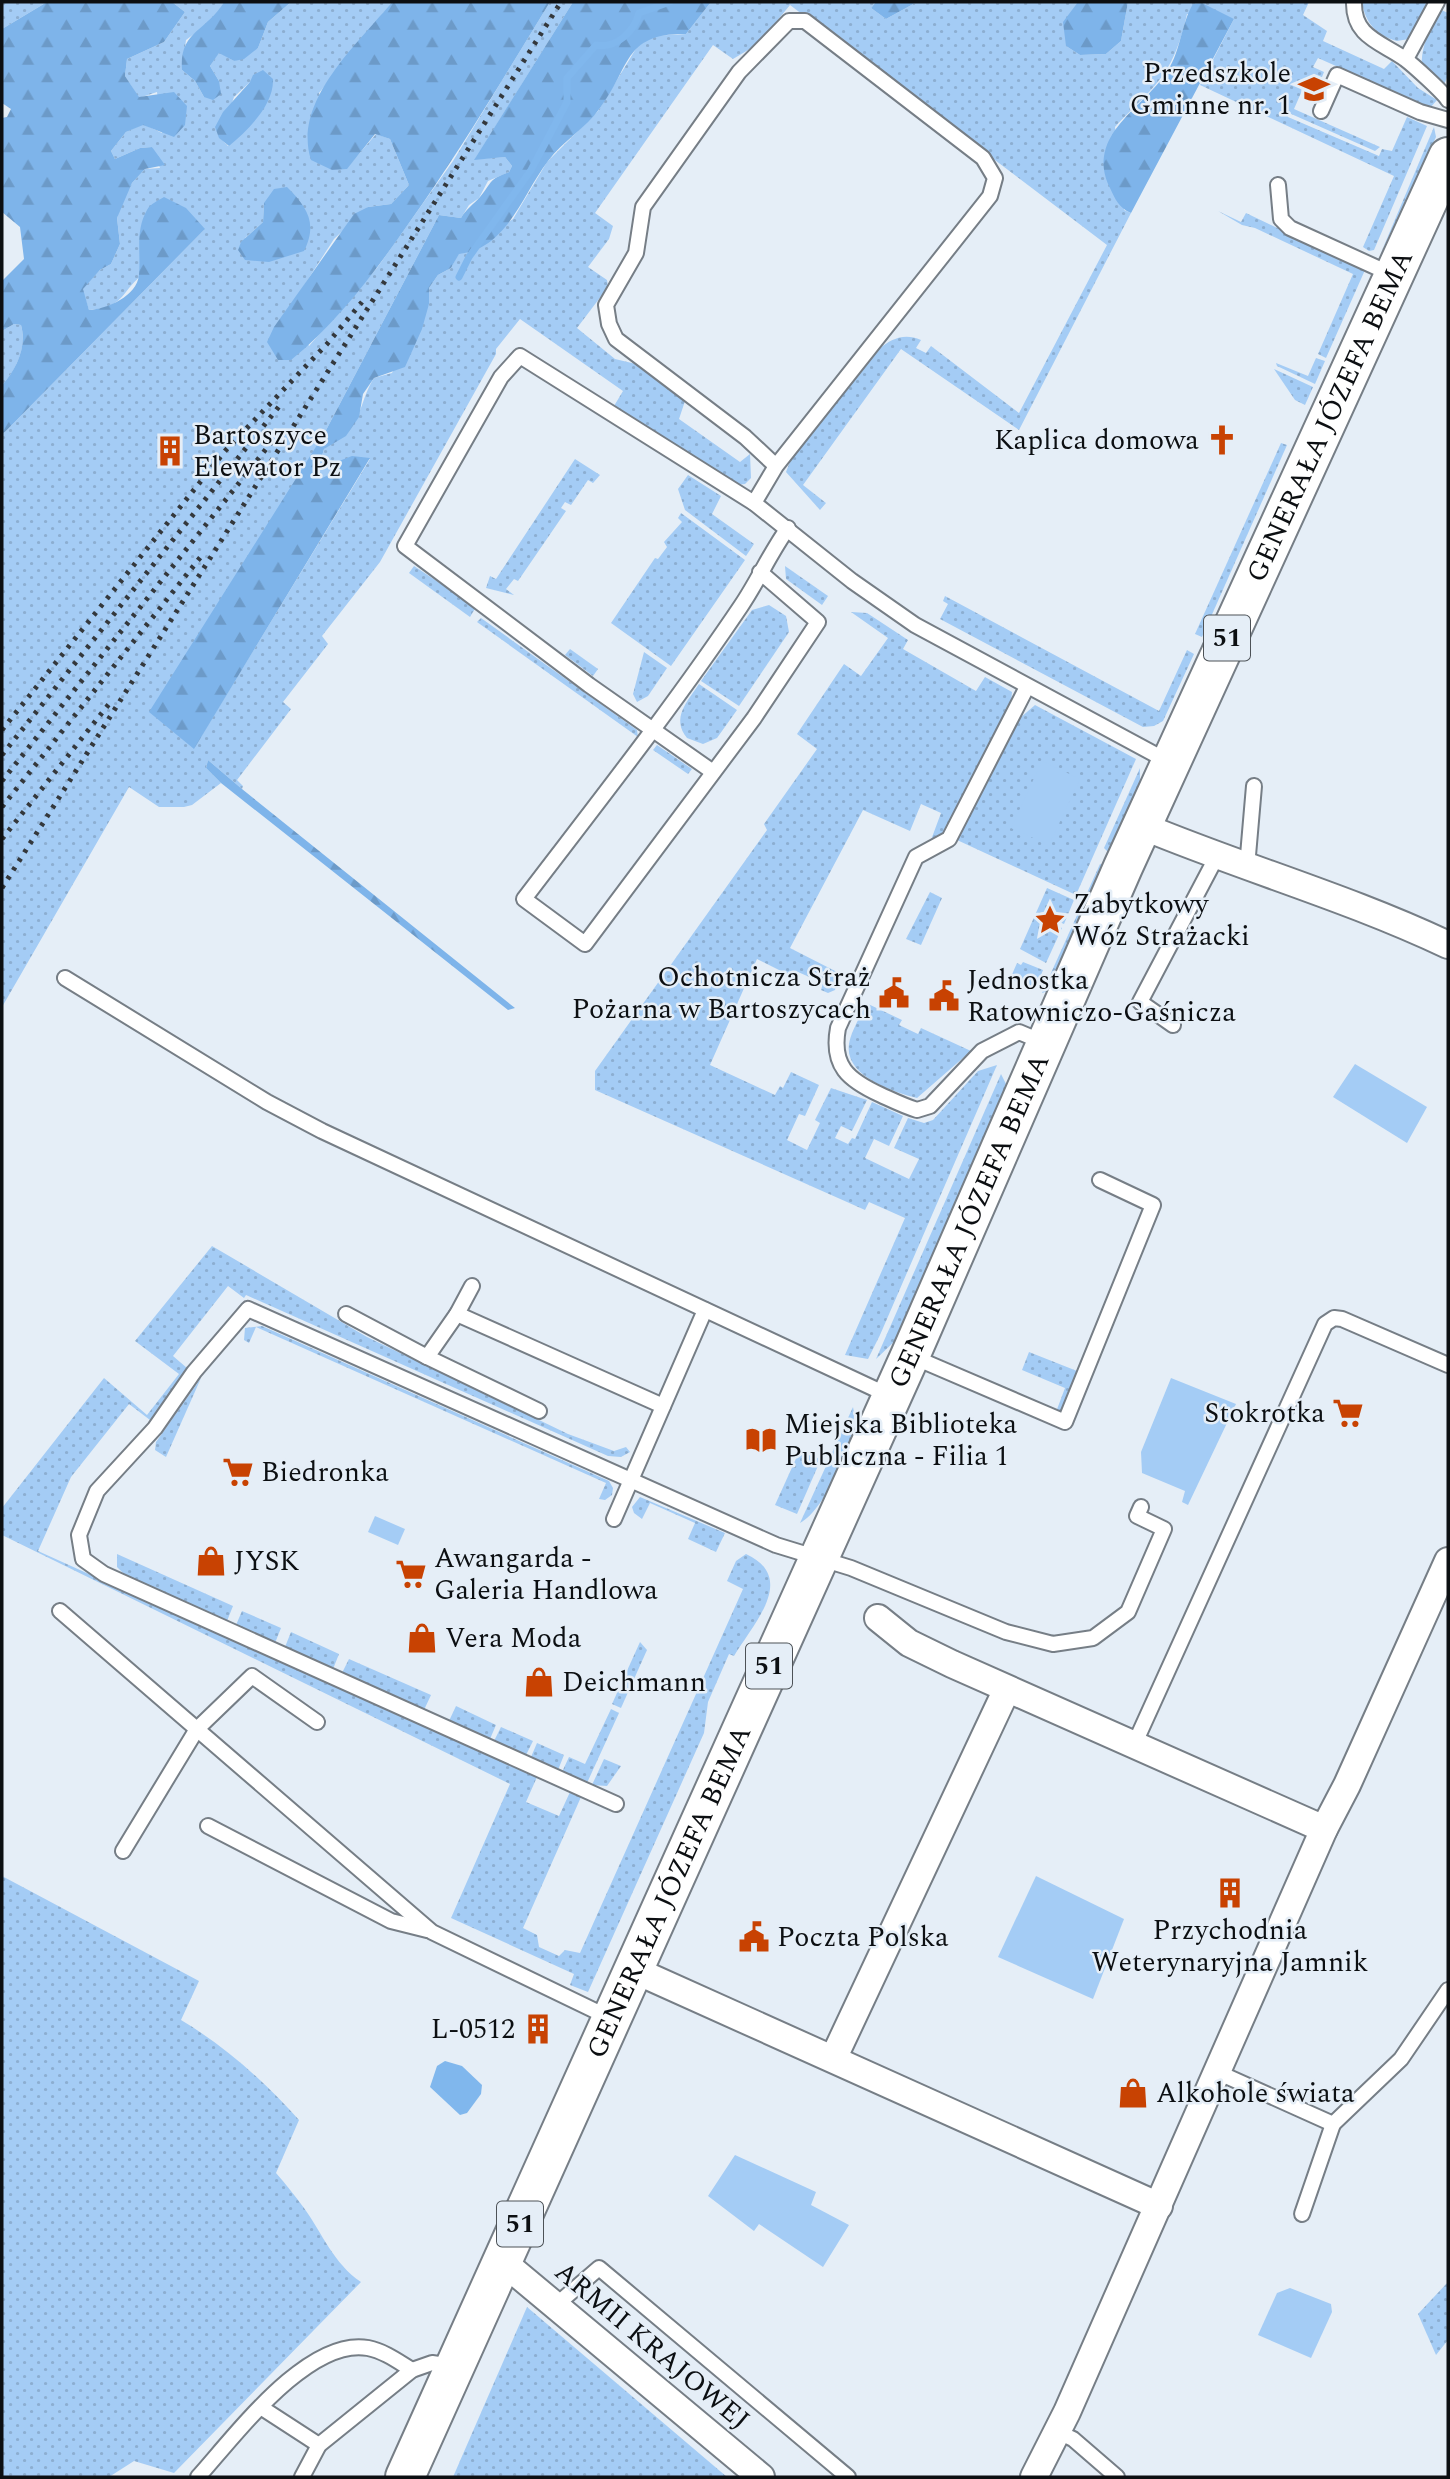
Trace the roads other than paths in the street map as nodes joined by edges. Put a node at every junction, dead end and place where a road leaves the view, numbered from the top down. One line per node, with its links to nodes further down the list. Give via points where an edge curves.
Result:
1 (1354, 2): 3 (lane, via 1362,31)
2 (1437, 2): 3 (lane)
3 (1406, 59): 4 (lane)
4 (1448, 100)
5 (1321, 111): 6 (lane, via 1337,75)
6 (1448, 120)
7 (1448, 157): 9 (main road, GENERAŁA JÓZEFA BEMA / 51)
8 (1278, 185): 9 (lane, via 1281,219 1290,228)
9 (1393, 276): 16 (main road, GENERAŁA JÓZEFA BEMA / 51)
10 (776, 466): 10 (lane, via 616,339 606,306 636,253 643,207 739,72 789,21 805,21 983,158 995,178 994,190); 11 (lane)
11 (754, 503): 12 (lane); 15 (lane, via 520,356 501,377 405,546)
12 (788, 528): 13 (lane); 14 (lane, via 915,625)
13 (760, 572): 15 (lane); 17 (lane, via 818,622)
14 (1027, 687): 16 (lane); 25 (lane, via 949,839 916,857 838,1028 836,1049 841,1069 852,1080 917,1110 930,1106 982,1051 1019,1032)
15 (654, 729): 17 (lane); 17 (lane, via 524,899 585,944)
16 (1170, 763): 19 (main road, GENERAŁA JÓZEFA BEMA / 51)
17 (713, 772)
18 (1254, 786): 21 (lane)
19 (1142, 826): 20 (street); 25 (main road, GENERAŁA JÓZEFA BEMA / 51)
20 (1217, 856): 21 (street); 24 (lane, via 1140,1002)
21 (1247, 867): 22 (street, via 1391,918)
22 (1448, 945)
23 (65, 978): 28 (lane, via 322,1131)
24 (1174, 1024)
25 (1046, 1044): 31 (main road, GENERAŁA JÓZEFA BEMA / 51)
26 (1100, 1180): 31 (lane, via 1153,1205 1065,1422)
27 (472, 1286): 30 (lane)
28 (705, 1310): 34 (lane); 35 (lane)
29 (346, 1314): 32 (lane)
30 (457, 1314): 32 (lane); 35 (lane)
31 (911, 1356): 34 (main road, GENERAŁA JÓZEFA BEMA / 51)
32 (427, 1357): 36 (lane)
33 (1448, 1366): 47 (lane, via 1342,1319 1325,1324)
34 (891, 1397): 40 (main road, GENERAŁA JÓZEFA BEMA / 51)
35 (663, 1406): 37 (lane)
36 (539, 1411)
37 (631, 1479): 39 (lane); 40 (lane, via 776,1545); 48 (lane, via 248,1309 194,1372 155,1428 97,1491 78,1543 83,1559 104,1574)
38 (1141, 1507): 40 (lane, via 1137,1516 1164,1529 1128,1612 1093,1638 1053,1644 1006,1632 918,1593)
39 (614, 1519)
40 (817, 1558): 53 (main road, GENERAŁA JÓZEFA BEMA / 51)
41 (1448, 1561): 50 (street)
42 (60, 1611): 46 (lane)
43 (878, 1618): 44 (street, via 909,1643)
44 (1007, 1689): 47 (street); 56 (street)
45 (317, 1722): 46 (lane, via 252,1676)
46 (197, 1729): 51 (lane); 52 (lane)
47 (1134, 1745): 50 (street)
48 (616, 1804)
49 (208, 1826): 52 (lane, via 391,1921)
50 (1324, 1829): 57 (street)
51 (122, 1851)
52 (432, 1932): 55 (lane)
53 (632, 1969): 55 (main road, GENERAŁA JÓZEFA BEMA / 51); 56 (street)
54 (1448, 1990): 58 (lane, via 1401,2059)
55 (611, 2018): 61 (main road, GENERAŁA JÓZEFA BEMA / 51)
56 (834, 2057): 59 (street)
57 (1217, 2072): 58 (lane); 59 (street)
58 (1333, 2124): 60 (lane)
59 (1158, 2206): 66 (street)
60 (1302, 2214)
61 (503, 2262): 62 (street, ARMII KRAJOWEJ); 63 (main road, GENERAŁA JÓZEFA BEMA / 51)
62 (555, 2306): 71 (street, ARMII KRAJOWEJ); 72 (lane, via 600,2268)
63 (454, 2367): 64 (lane, via 432,2363); 70 (main road, GENERAŁA JÓZEFA BEMA / 51)
64 (412, 2370): 65 (lane, via 370,2348 353,2347 315,2359); 67 (lane)
65 (262, 2408): 67 (lane); 68 (lane)
66 (1058, 2432): 73 (street); 74 (lane, via 1073,2439)
67 (319, 2445): 69 (lane)
68 (198, 2477)
69 (302, 2477)
70 (405, 2477)
71 (761, 2477)
72 (848, 2477)
73 (1034, 2477)
74 (1117, 2477)

